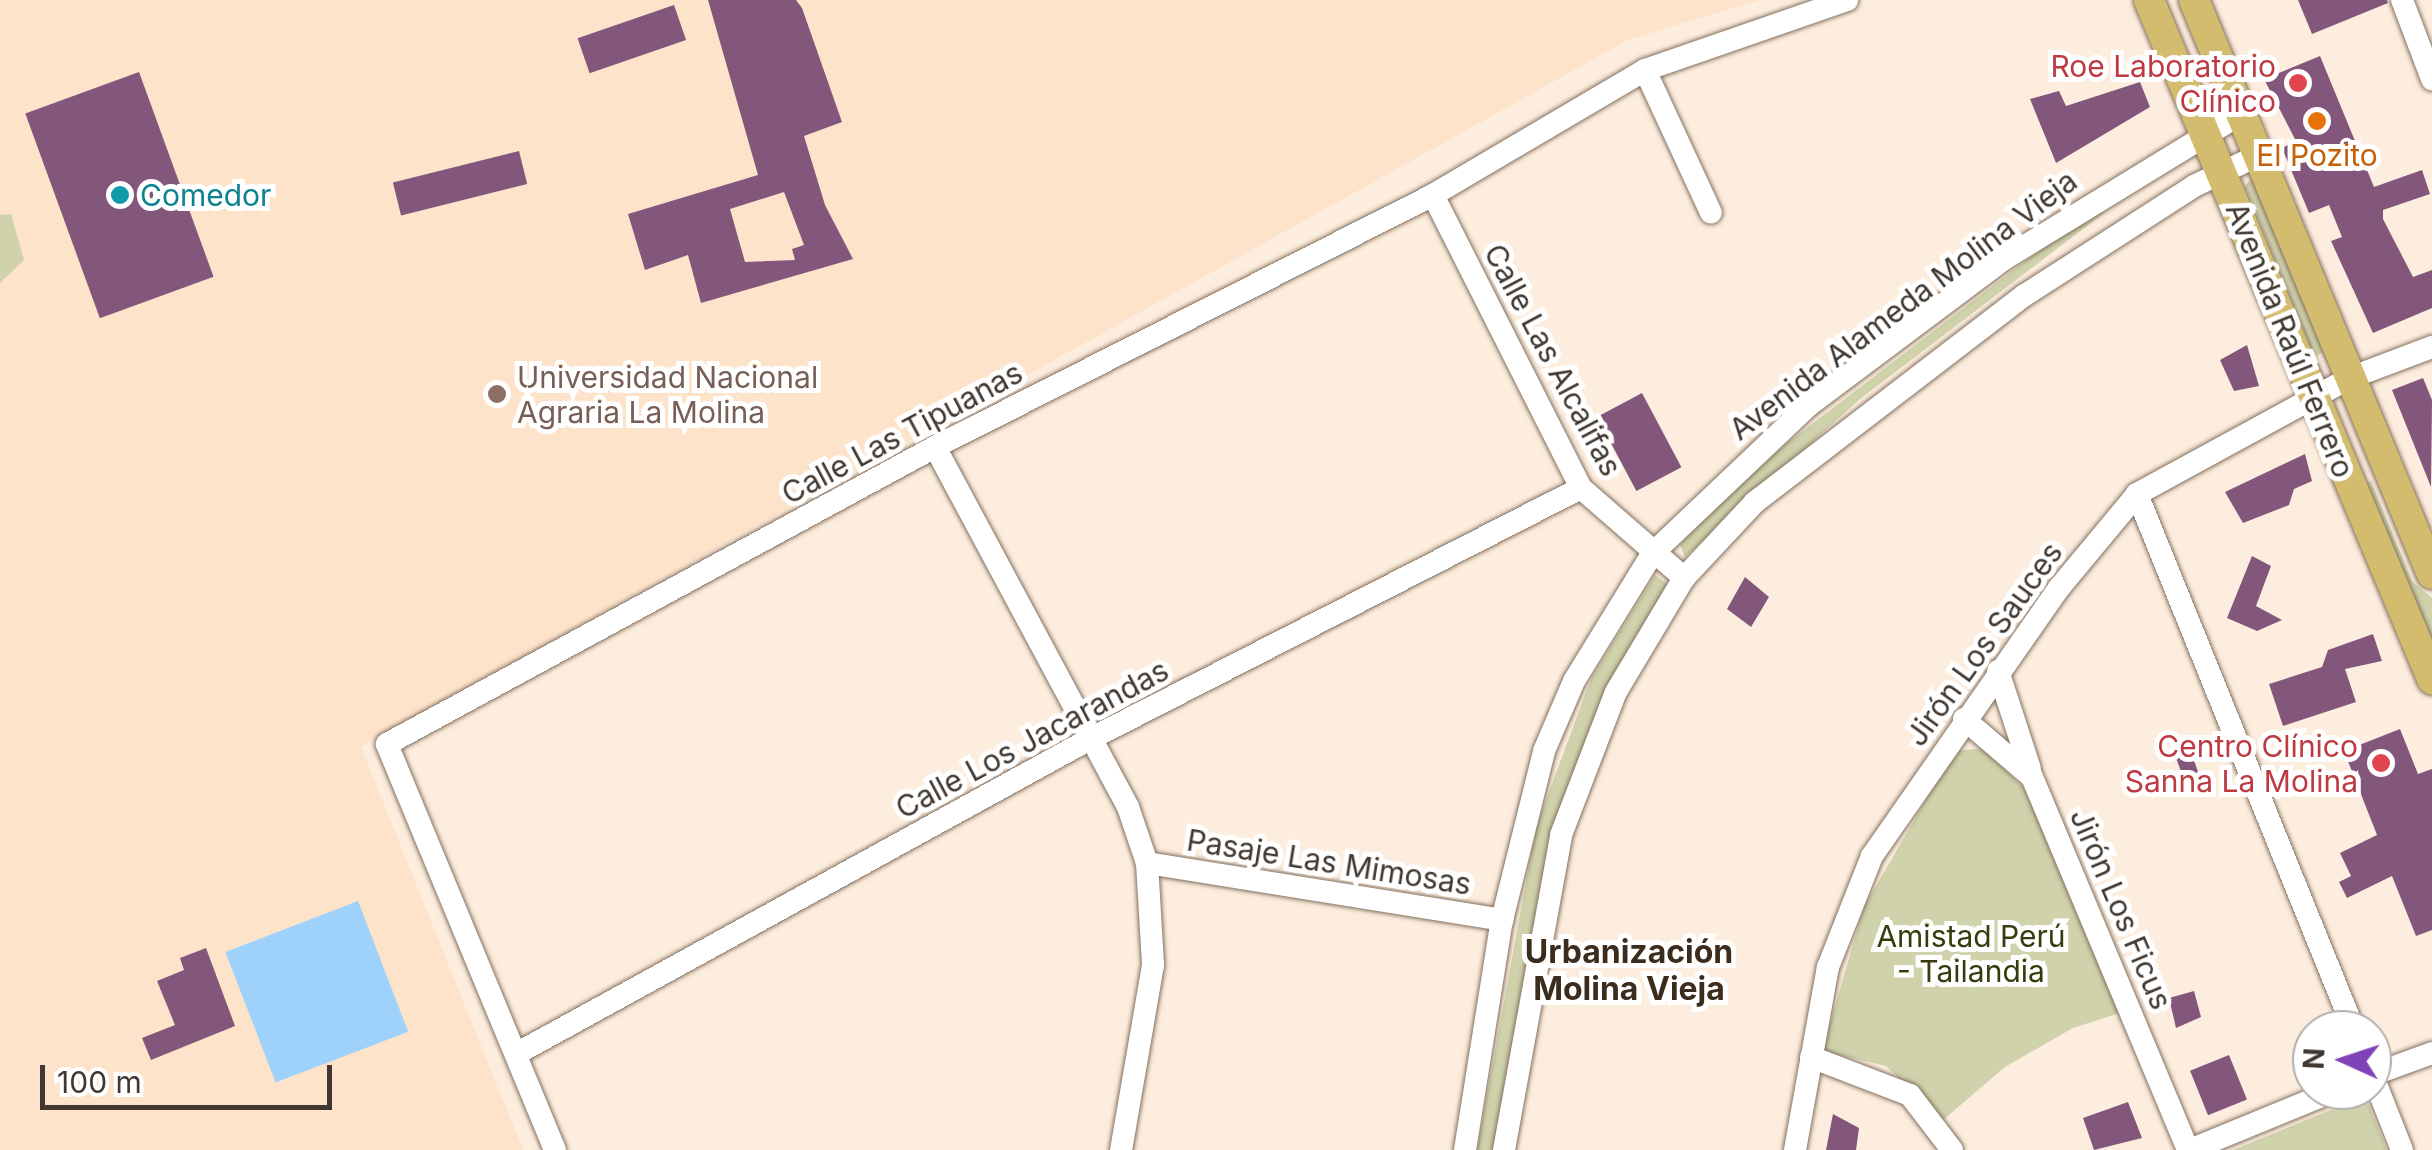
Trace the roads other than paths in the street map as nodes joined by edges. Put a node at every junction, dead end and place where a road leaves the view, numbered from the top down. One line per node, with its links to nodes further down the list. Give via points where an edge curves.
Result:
1 (1847, 0): 8 (street, Calle Las Tipuanas)
2 (2149, 0): 6 (main road, Avenida Raúl Ferrero)
3 (2194, 0): 7 (main road, Avenida Raúl Ferrero)
4 (2402, 0): 5 (street)
5 (2427, 50): 9 (street)
6 (2174, 65): 7 (main road, via 2200,93 2215,90); 11 (main road, Avenida Raúl Ferrero)
7 (2220, 66): 10 (main road, Avenida Raúl Ferrero)
8 (1645, 70): 15 (street, Calle Las Tipuanas); 16 (street)
9 (2432, 79)
10 (2240, 115): 11 (street, Avenida Alameda Molina Vieja); 12 (main road, Avenida Raúl Ferrero)
11 (2203, 133): 13 (main road, Avenida Raúl Ferrero); 14 (street, Avenida Alameda Molina Vieja)
12 (2257, 156): 13 (street); 19 (main road, Avenida Raúl Ferrero)
13 (2220, 171): 17 (street); 20 (main road, Avenida Raúl Ferrero)
14 (2106, 190): 17 (street); 26 (street, Avenida Alameda Molina Vieja, via 1809,405)
15 (1433, 194): 21 (street, Calle Las Tipuanas); 24 (street, Calle Las Alcalifas)
16 (1711, 213)
17 (2127, 228): 28 (street, via 1834,438 1755,502)
18 (2432, 347): 19 (street, Jirón Los Sauces)
19 (2350, 378): 20 (street, Jirón Los Sauces); 22 (main road, Avenida Raúl Ferrero)
20 (2316, 402): 23 (main road, Avenida Raúl Ferrero); 25 (street, Jirón Los Sauces, via 2203,452)
21 (936, 447): 32 (street); 38 (street, Calle Las Tipuanas, via 387,744)
22 (2387, 472): 23 (main road); 27 (main road, Avenida Raúl Ferrero)
23 (2348, 482): 30 (main road, Avenida Raúl Ferrero)
24 (1581, 488): 26 (street, Calle Las Alcalifas); 32 (street, Calle Los Jacarandas)
25 (2137, 494): 29 (street, Jirón Los Sauces); 36 (street)
26 (1652, 554): 28 (street, Calle Las Alcalifas); 35 (street, Avenida Alameda Molina Vieja, via 1574,681 1544,751)
27 (2432, 573)
28 (1684, 578): 46 (street, via 1616,692 1561,835)
29 (1998, 672): 31 (street, Jirón Los Sauces); 33 (street)
30 (2432, 679)
31 (1964, 719): 33 (street, Jirón Los Ficus); 39 (street, Jirón Los Sauces, via 1864,872 1828,967)
32 (1090, 739): 34 (street, via 1128,807); 38 (street, Calle Los Jacarandas)
33 (2032, 778): 49 (street, Jirón Los Ficus)
34 (1148, 864): 35 (street, Pasaje Las Mimosas); 44 (street, via 1152,965)
35 (1502, 920): 45 (street, Avenida Alameda Molina Vieja)
36 (2346, 1010)
37 (2432, 1052): 40 (street)
38 (516, 1054): 43 (street, Calle Las Tipuanas)
39 (1811, 1057): 47 (street, Jirón Los Sauces); 48 (street, via 1910,1094)
40 (2392, 1067)
41 (2292, 1108): 49 (street)
42 (2386, 1110): 50 (street)
43 (555, 1150)
44 (1121, 1150)
45 (1466, 1150)
46 (1504, 1150)
47 (1796, 1150)
48 (1952, 1150)
49 (2189, 1150)
50 (2402, 1150)

